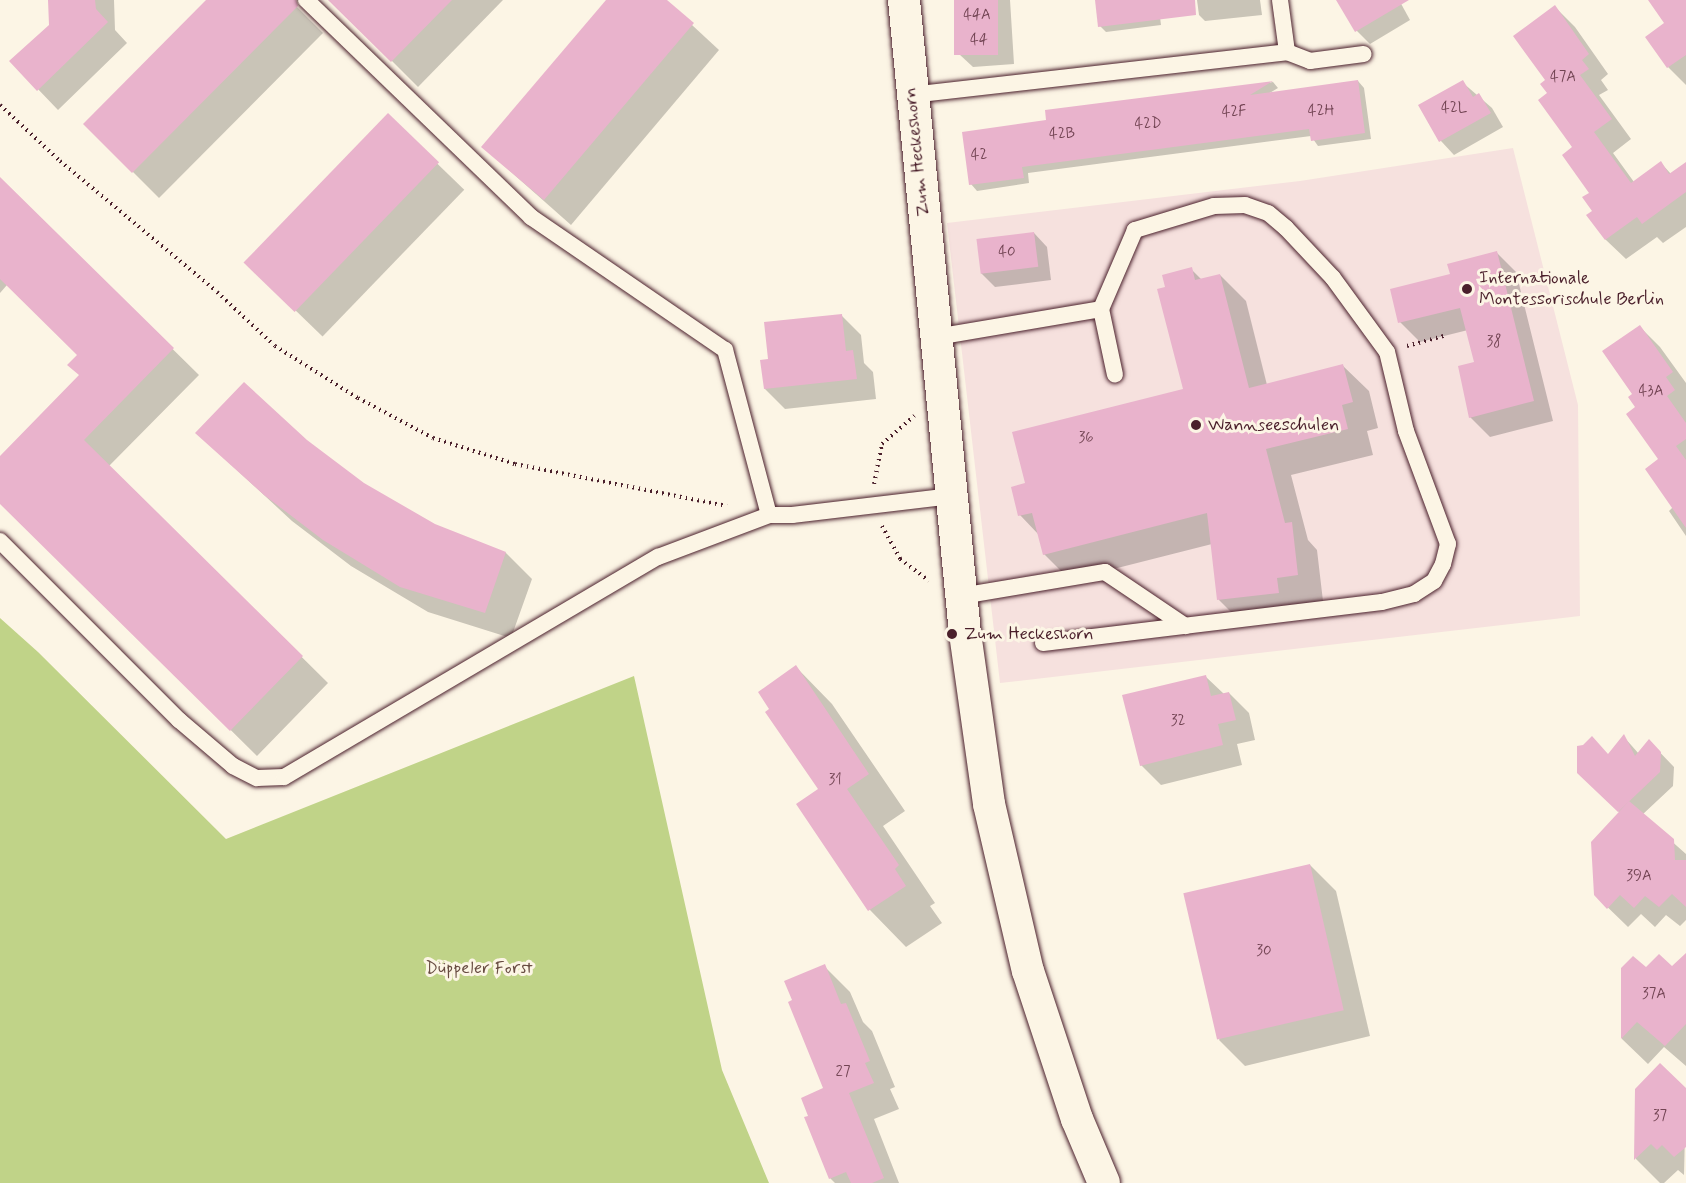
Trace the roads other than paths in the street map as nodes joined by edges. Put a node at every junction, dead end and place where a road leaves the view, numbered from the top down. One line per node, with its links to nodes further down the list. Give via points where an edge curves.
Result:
1 (306, 0): 11 (lane, via 531,217 725,350)
2 (904, 0): 6 (street, Zum Heckeshorn)
3 (1280, 0): 4 (lane)
4 (1287, 52): 5 (lane, via 1310,61); 6 (lane)
5 (1364, 54)
6 (911, 95): 8 (street, Zum Heckeshorn)
7 (1101, 309): 8 (lane); 9 (lane); 14 (lane, via 1135,230 1214,206 1245,205 1268,213 1333,278 1387,352 1406,430 1448,544 1434,581 1414,594 1382,602)
8 (936, 337): 10 (street, Zum Heckeshorn)
9 (1115, 375)
10 (952, 496): 11 (lane); 13 (street, Zum Heckeshorn)
11 (769, 515): 12 (lane, via 658,556 284,777 257,778 232,766 179,720)
12 (0, 541)
13 (961, 600): 14 (lane, via 1106,572); 16 (street, Zum Heckeshorn, via 989,804 1027,965 1077,1119)
14 (1185, 626): 15 (lane)
15 (1043, 643)
16 (1104, 1183)

